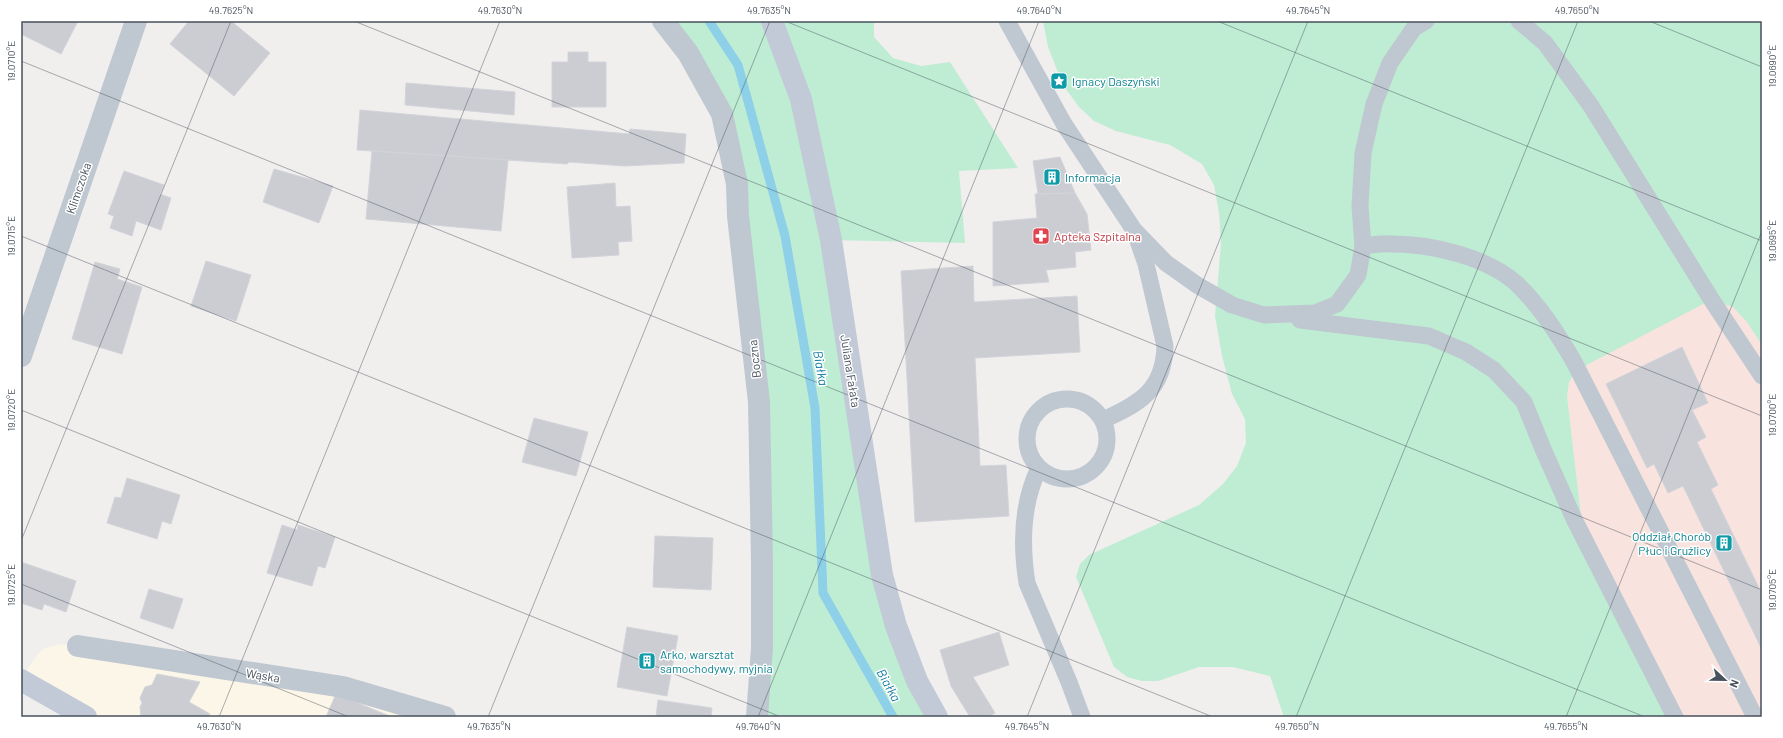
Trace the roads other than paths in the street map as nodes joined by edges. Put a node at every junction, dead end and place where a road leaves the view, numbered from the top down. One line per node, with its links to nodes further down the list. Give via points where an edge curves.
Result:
1 (136, 21): 10 (street, Klimczoka)
2 (662, 21): 18 (street, Boczna, via 688,53 722,114 737,184 738,216 759,402 762,632)
3 (772, 21): 19 (street, Juliana Fałata, via 801,99 831,240 882,575 901,640 917,681)
4 (1007, 21): 7 (lane, via 1064,124)
5 (1426, 21): 8 (lane, via 1414,28 1390,63 1374,104 1363,153 1360,206)
6 (1519, 21): 11 (lane, via 1545,43 1590,106)
7 (1134, 230): 9 (lane, via 1166,263 1197,285 1232,305); 12 (lane, via 1146,264 1165,346 1165,359 1156,384 1147,394 1132,406)
8 (1363, 246): 9 (lane, via 1358,275 1337,304 1315,313); 22 (lane, via 1393,244 1426,247 1456,253 1484,264 1516,283 1548,319 1573,360)
9 (1264, 315): 21 (lane, via 1429,336 1466,352 1494,370 1524,402 1575,521)
10 (21, 356)
11 (1762, 376)
12 (1102, 420): 13 (lane, via 1107,436 1106,450 1100,463 1088,473 1076,478 1062,479 1051,476); 13 (lane, via 1094,408 1082,401 1059,398 1046,404 1032,418 1027,431 1026,445 1030,457)
13 (1039, 468): 20 (lane, via 1030,486 1026,508 1024,566 1027,583)
14 (78, 646): 17 (street, Wąska, via 343,687)
15 (21, 680): 16 (street)
16 (86, 717)
17 (445, 717)
18 (757, 717)
19 (937, 717)
20 (1082, 717)
21 (1675, 717)
22 (1755, 717)

